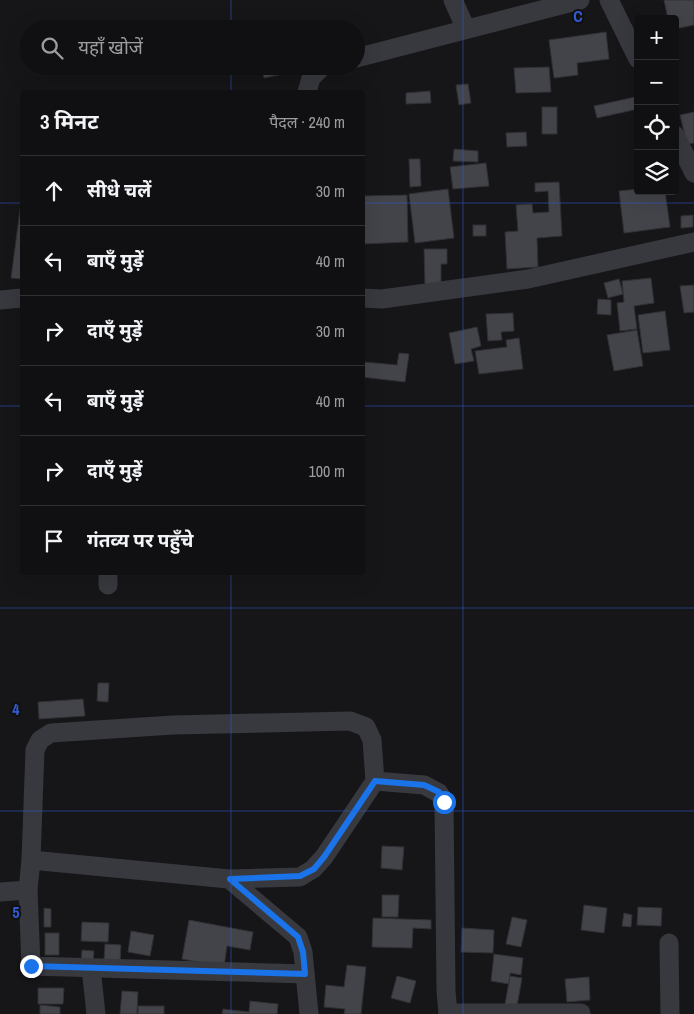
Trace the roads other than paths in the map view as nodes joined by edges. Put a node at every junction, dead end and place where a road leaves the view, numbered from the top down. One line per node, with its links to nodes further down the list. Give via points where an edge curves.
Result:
1 (453, 0): 4 (street)
2 (580, 0): 4 (street)
3 (609, 0): 5 (street)
4 (466, 30): 6 (street)
5 (634, 50)
6 (365, 56)
7 (314, 75): 8 (street)
8 (308, 90)
9 (679, 143): 10 (street)
10 (694, 173)
11 (694, 242): 13 (street, via 528,280 382,299)
12 (20, 298): 14 (street)
13 (365, 298)
14 (0, 300)
15 (375, 781): 16 (street, via 372,740 366,726 350,721 173,724 51,733 40,740 35,750); 17 (street, via 314,869 300,876); 26 (street, via 424,785 439,792 444,802)
16 (30, 860): 17 (street); 18 (street)
17 (230, 879): 22 (street, via 298,937)
18 (28, 890): 19 (street); 21 (street, via 31,966)
19 (0, 892)
20 (669, 943): 27 (street)
21 (92, 968): 22 (street); 24 (street)
22 (305, 974): 25 (street)
23 (582, 1013): 26 (street)
24 (96, 1014)
25 (309, 1014)
26 (448, 1014)
27 (670, 1014)

